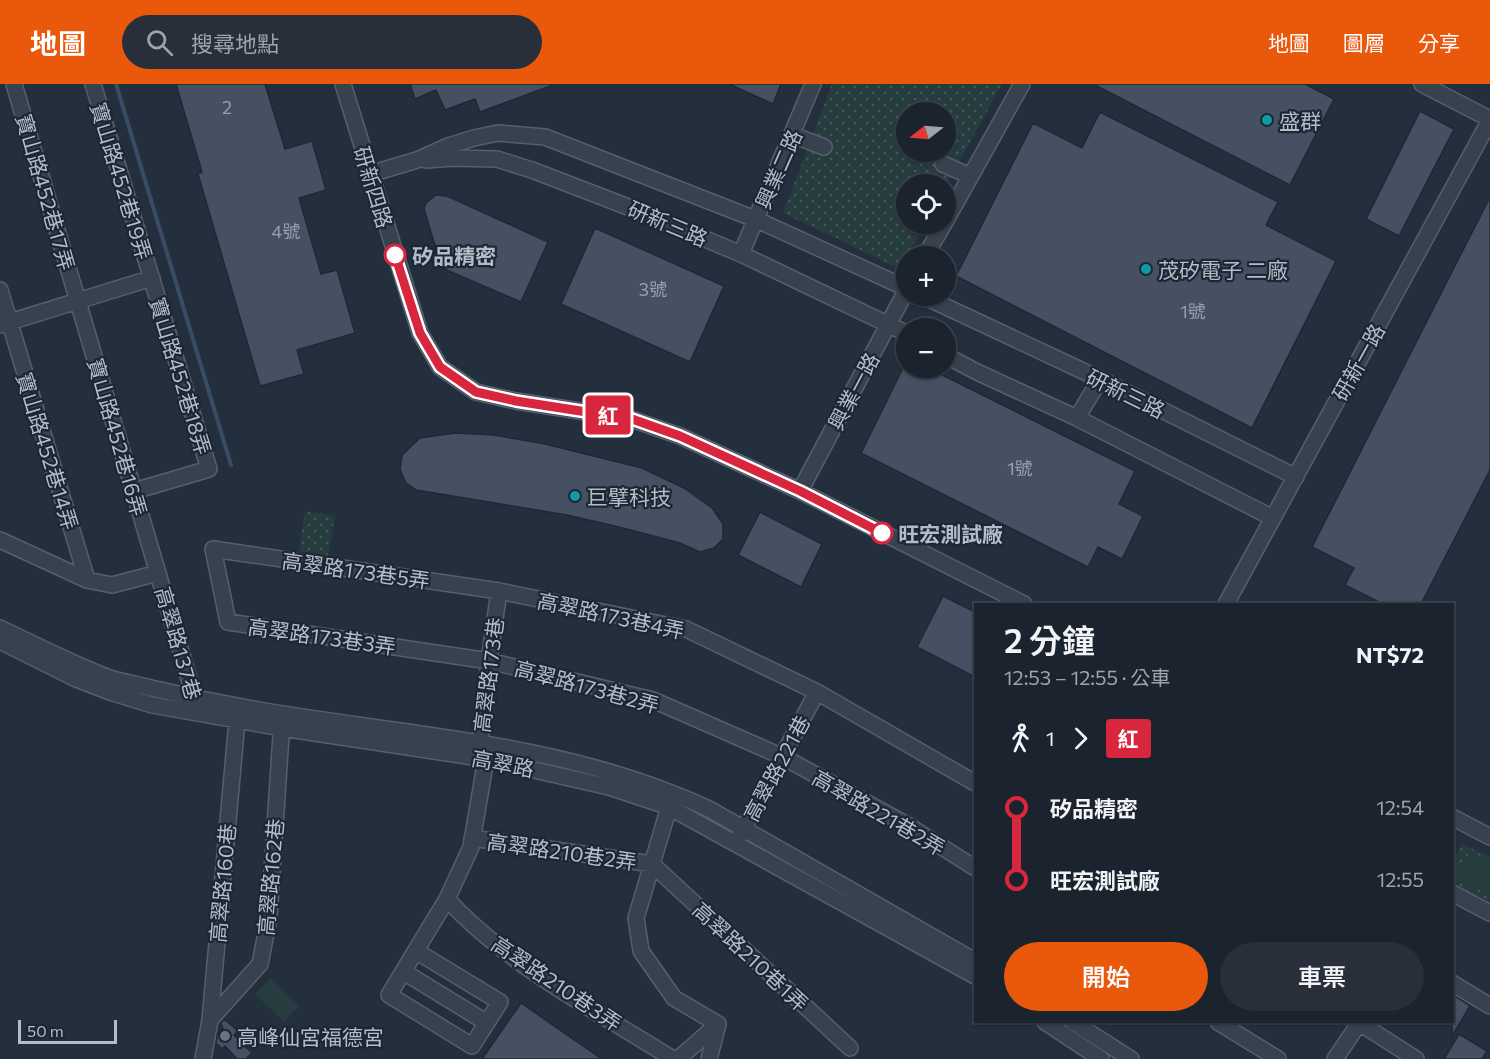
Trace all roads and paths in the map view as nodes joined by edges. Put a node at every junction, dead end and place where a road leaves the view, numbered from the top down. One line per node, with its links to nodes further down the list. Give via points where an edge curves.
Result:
1 (14, 84): 20 (street, 寶山路452巷17弄)
2 (93, 84): 17 (street, 寶山路452巷19弄)
3 (343, 84): 12 (street, 研新四路)
4 (813, 84): 8 (street, 興業二路)
5 (1022, 84): 13 (street)
6 (1422, 84): 7 (street)
7 (1490, 120): 29 (street, 研新一路)
8 (791, 139): 9 (street); 15 (street, 興業二路)
9 (822, 152)
10 (417, 160): 12 (street, 研新三路); 15 (street, 研新三路, via 448,146 498,133 545,137); 16 (street, 研新三路, via 497,159)
11 (943, 164): 13 (street)
12 (369, 174): 31 (street, 研新四路, via 420,333 440,367 476,392 632,419 680,436)
13 (970, 176): 14 (street)
14 (956, 201)
15 (755, 219): 16 (street, 興業二路); 18 (street, 研新三路)
16 (741, 254): 24 (street, 研新三路)
17 (152, 278): 20 (street); 30 (street, 寶山路452巷18弄, via 209,469)
18 (896, 284)
19 (0, 290): 23 (street, 寶山路452巷14弄)
20 (78, 300): 23 (street); 30 (street, 寶山路452巷16弄)
21 (897, 306): 24 (street, 興業一路)
22 (943, 306): 27 (street, 研新三路)
23 (5, 323): 36 (street, 寶山路452巷14弄)
24 (888, 323): 25 (street, 研新三路); 31 (street, 興業一路)
25 (896, 327)
26 (956, 360): 28 (street, 研新三路)
27 (1100, 379): 28 (street); 29 (street, 研新三路)
28 (1077, 418): 32 (street, 研新三路)
29 (1296, 477): 32 (street, 研新一路)
30 (134, 491): 35 (street, 寶山路452巷16弄)
31 (800, 491): 38 (street, 研新四路)
32 (1273, 518): 39 (street, 研新一路)
33 (0, 540): 36 (street)
34 (213, 549): 37 (street, 高翠路173巷5弄); 42 (street, 高翠路173巷3弄, via 228,622)
35 (158, 573): 36 (street, via 112,585); 44 (street, 高翠路137巷)
36 (87, 580)
37 (499, 591): 42 (street, 高翠路173巷); 43 (street, 高翠路173巷4弄, via 686,629)
38 (1022, 603)
39 (1227, 603)
40 (0, 628): 44 (street, 高翠路, via 108,678)
41 (0, 641): 44 (street, 高翠路, via 110,692 152,705)
42 (489, 661): 47 (street, 高翠路173巷); 48 (street, 高翠路173巷2弄, via 653,700)
43 (817, 692): 48 (street, 高翠路221巷); 50 (street, 高翠路173巷4弄)
44 (197, 706): 45 (street, 高翠路)
45 (238, 713): 46 (street, 高翠路); 68 (street, 高翠路160巷)
46 (282, 721): 47 (street, 高翠路); 49 (street, 高翠路); 68 (street, 高翠路162巷, via 269,918 260,964)
47 (480, 743): 49 (street, 高翠路173巷); 51 (street, 高翠路, via 613,771)
48 (783, 758): 53 (street, 高翠路221巷); 58 (street, 高翠路221巷2弄, via 909,826)
49 (486, 759): 51 (street, 高翠路); 55 (street)
50 (974, 782)
51 (673, 800): 53 (street, 高翠路); 56 (street, 高翠路); 57 (street)
52 (1454, 818): 54 (street)
53 (744, 828): 56 (street, 高翠路221巷); 63 (street, 高翠路)
54 (1488, 830)
55 (472, 838): 57 (street, 高翠路210巷2弄); 60 (street)
56 (736, 843): 65 (street, 高翠路)
57 (652, 864): 75 (street, via 636,918 641,951 674,998); 77 (street, 高翠路210巷1弄)
58 (974, 867)
59 (1454, 894): 61 (street)
60 (447, 899): 62 (street); 80 (street, 高翠路210巷3弄, via 512,958)
61 (1490, 913)
62 (416, 951): 64 (street); 69 (street, via 500,1002)
63 (974, 960)
64 (404, 972): 69 (street); 69 (street, via 389,995 472,1046)
65 (974, 975)
66 (1454, 984): 67 (street)
67 (1490, 1006)
68 (210, 1020): 79 (street, 高翠路160巷)
69 (487, 1023)
70 (1046, 1023): 78 (street)
71 (1074, 1023): 76 (street)
72 (1220, 1023): 85 (street)
73 (1358, 1023): 86 (street)
74 (1361, 1023): 87 (street)
75 (718, 1024): 81 (street); 82 (street)
76 (1094, 1035): 78 (street); 84 (street)
77 (850, 1047)
78 (1081, 1053): 83 (street)
79 (203, 1059)
80 (673, 1059)
81 (678, 1059)
82 (709, 1059)
83 (1101, 1059)
84 (1131, 1059)
85 (1278, 1059)
86 (1335, 1059)
87 (1416, 1059)

